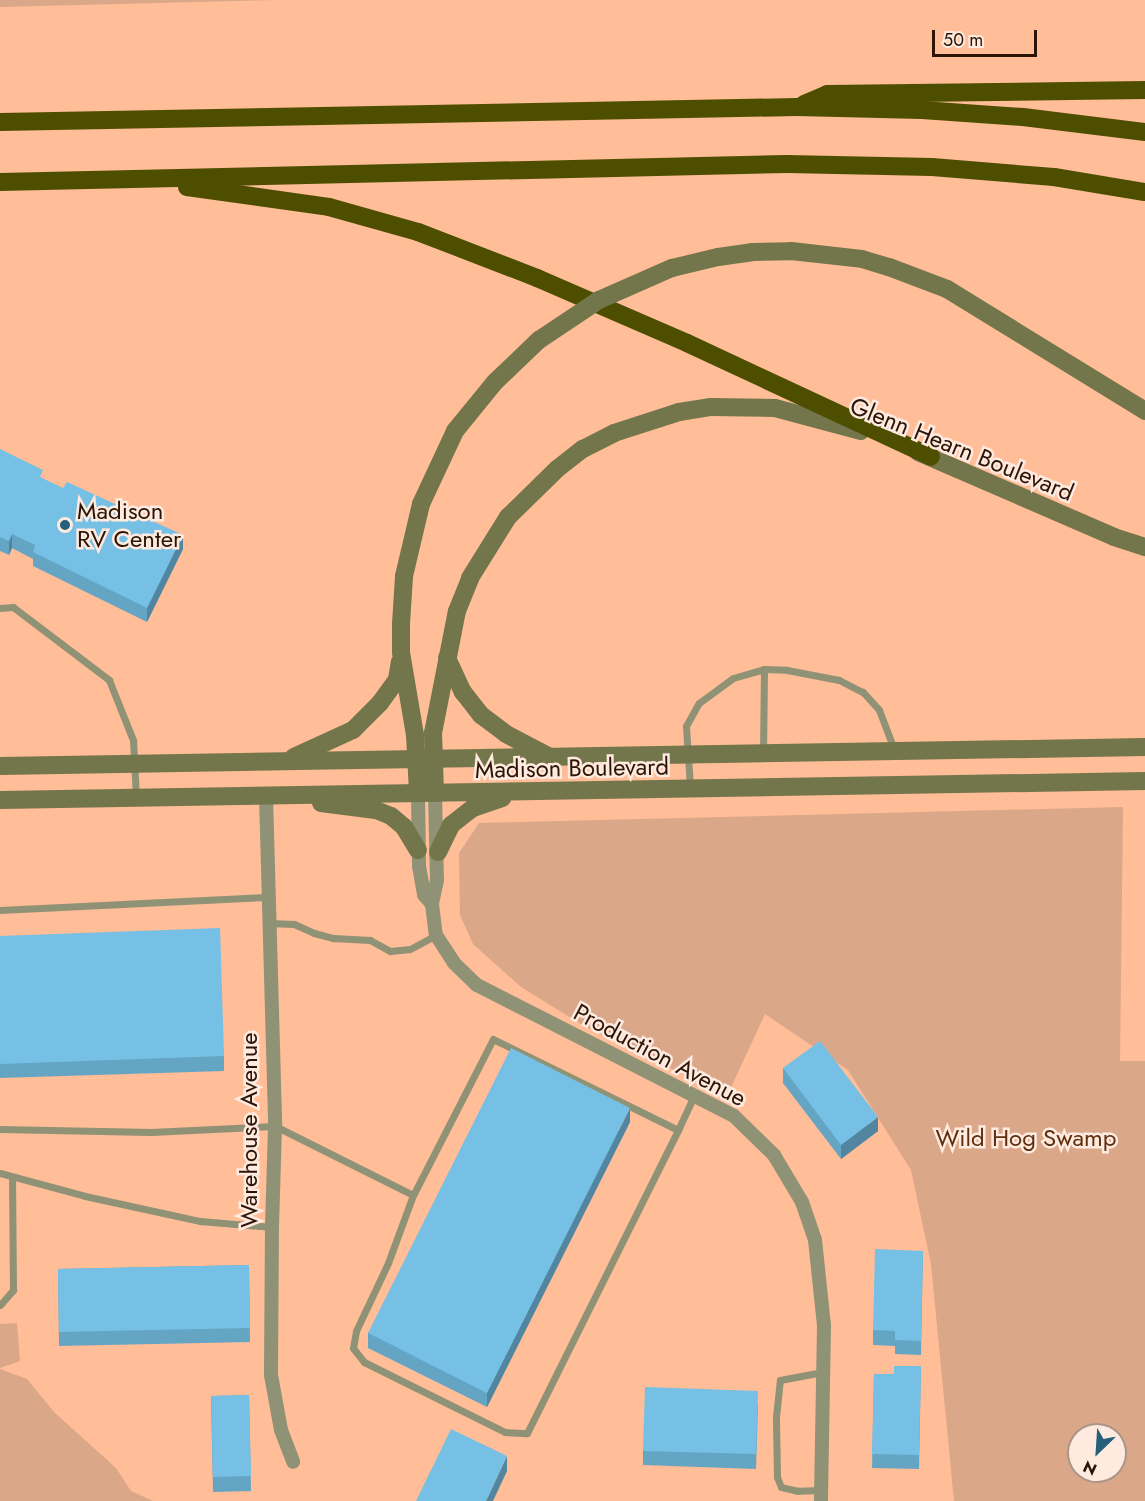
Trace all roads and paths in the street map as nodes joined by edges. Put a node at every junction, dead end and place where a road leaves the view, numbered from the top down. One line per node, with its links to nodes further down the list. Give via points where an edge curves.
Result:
1 (1145, 90): 2 (highway, via 827,94)
2 (797, 107): 3 (highway); 4 (highway, via 1023,117)
3 (0, 122)
4 (1145, 132)
5 (126, 179): 6 (highway); 7 (highway, via 787,164 932,167 1054,177); 9 (highway, via 329,207 418,232 537,278)
6 (0, 182)
7 (1145, 192)
8 (1145, 411): 12 (main road, Glenn Hearn Boulevard, bridge, via 946,289 889,267 862,259 792,251 718,256 672,268 599,300 539,340 495,382 455,431 421,504 404,576)
9 (932, 457): 10 (main road, Glenn Hearn Boulevard, via 1051,511); 13 (main road, Glenn Hearn Boulevard, via 847,426 775,408 710,407 668,415 614,433 583,449 557,469 508,517 470,578 457,611)
10 (1145, 547)
11 (0, 608): 22 (lane, via 13,607 109,680 133,740)
12 (401, 652): 20 (main road, Glenn Hearn Boulevard, via 415,735); 21 (main road, via 397,680 380,704 353,730)
13 (447, 658): 19 (main road, via 463,693 481,715 506,734); 20 (main road, Glenn Hearn Boulevard, via 433,733)
14 (764, 669): 16 (lane, via 839,680 863,692 879,710); 17 (lane); 18 (lane, via 733,678 699,703 686,726)
15 (1145, 747): 16 (main road, Madison Boulevard)
16 (895, 751): 17 (main road, Madison Boulevard)
17 (763, 753): 18 (main road, Madison Boulevard)
18 (687, 755): 19 (main road, Madison Boulevard); 25 (lane)
19 (550, 757): 20 (main road, Madison Boulevard)
20 (424, 759): 21 (main road, Madison Boulevard); 26 (main road, Glenn Hearn Boulevard)
21 (285, 761): 22 (main road, Madison Boulevard)
22 (136, 764): 23 (main road, Madison Boulevard); 29 (lane)
23 (0, 766)
24 (1145, 781): 25 (main road, Madison Boulevard)
25 (690, 790): 27 (main road, Madison Boulevard)
26 (426, 792): 27 (main road, Madison Boulevard); 28 (main road, Madison Boulevard); 31 (street, Production Avenue); 32 (street, Production Avenue)
27 (516, 793): 32 (main road, via 473,808 451,825)
28 (266, 795): 29 (main road, Madison Boulevard); 31 (main road, via 376,810 391,816 404,828); 33 (street, Warehouse Avenue)
29 (136, 798): 30 (main road, Madison Boulevard)
30 (0, 800)
31 (418, 850): 34 (street, Production Avenue, via 424,895)
32 (438, 852): 34 (street, Production Avenue)
33 (268, 897): 35 (lane); 36 (street, Warehouse Avenue)
34 (432, 904): 37 (street, Production Avenue)
35 (0, 910)
36 (268, 923): 37 (lane, via 294,924 333,938 370,940 390,951 410,949); 39 (street, Warehouse Avenue)
37 (436, 935): 38 (street, Production Avenue, via 454,963 477,985)
38 (694, 1095): 41 (lane); 47 (street, Production Avenue, via 734,1116 774,1155 802,1202 815,1239 820,1270)
39 (275, 1126): 40 (lane, via 151,1132); 44 (lane); 45 (street, Warehouse Avenue)
40 (0, 1128)
41 (678, 1130): 44 (lane, via 493,1039); 44 (lane, via 527,1433 505,1432 364,1362 352,1348)
42 (0, 1173): 43 (lane)
43 (12, 1177): 45 (lane, via 200,1221); 46 (lane, via 13,1290)
44 (413, 1195)
45 (272, 1227): 48 (street, Warehouse Avenue, via 272,1375 281,1430)
46 (0, 1305)
47 (822, 1372): 49 (street, Production Avenue); 49 (lane, via 780,1380 776,1417 777,1477 781,1487)
48 (294, 1462)
49 (821, 1495)

